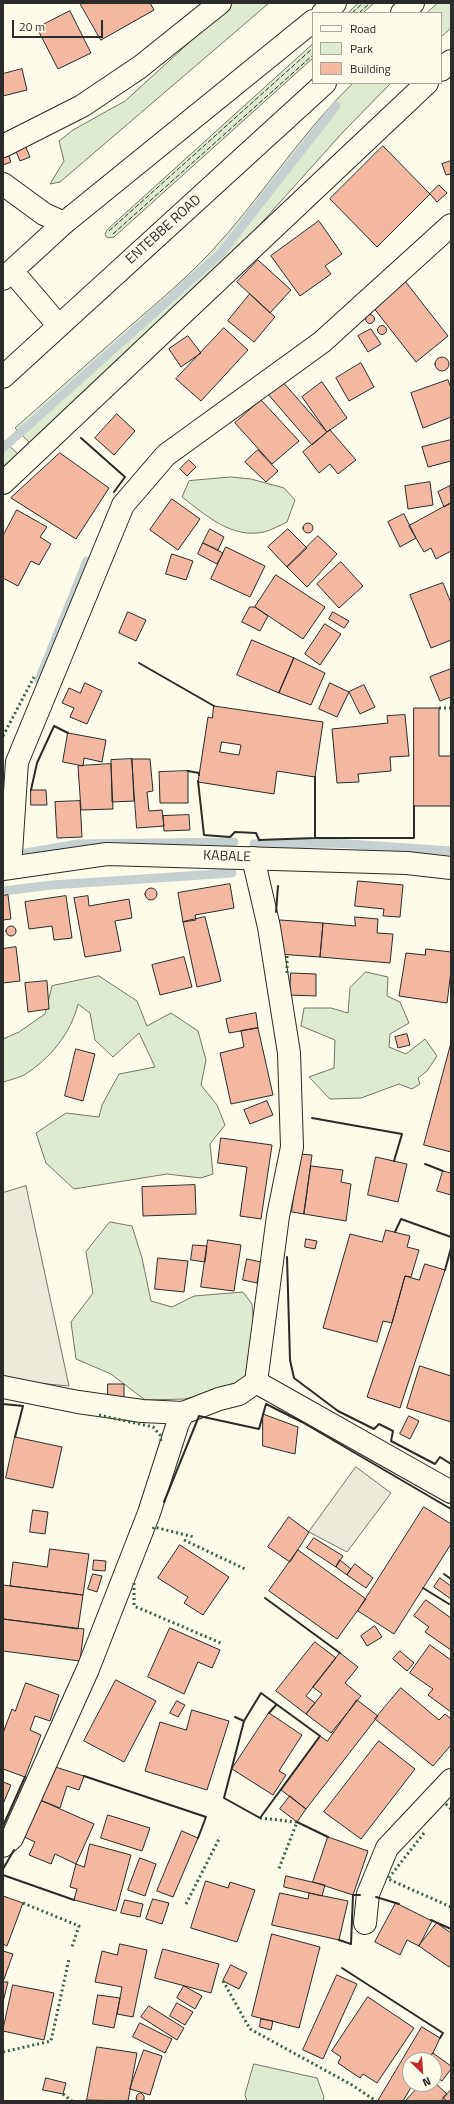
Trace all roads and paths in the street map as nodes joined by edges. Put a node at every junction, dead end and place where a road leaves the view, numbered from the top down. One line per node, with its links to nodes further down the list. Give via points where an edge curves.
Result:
1 (220, 3): 9 (main road, via 140,67 82,106)
2 (413, 3): 3 (main road)
3 (403, 12)
4 (312, 22): 11 (main road)
5 (451, 61): 6 (main road)
6 (442, 69)
7 (324, 84): 14 (main road, ENTEBBE ROAD)
8 (426, 84): 16 (main road)
9 (3, 146)
10 (3, 184): 11 (main road, via 44,214)
11 (64, 223): 13 (main road)
12 (451, 226): 19 (main road, via 322,342 166,455 123,505 17,762)
13 (7, 275): 14 (main road)
14 (59, 326): 15 (main road, ENTEBBE ROAD)
15 (3, 377)
16 (3, 483)
17 (253, 858): 18 (main road, KABALE, via 407,863); 19 (main road, KABALE, via 107,854); 20 (main road, via 269,927 289,1053 292,1147 278,1216)
18 (451, 868)
19 (6, 869)
20 (256, 1382): 22 (main road, via 239,1394); 23 (main road)
21 (3, 1387): 22 (main road, via 78,1402 142,1411)
22 (183, 1413): 25 (main road, via 149,1513 85,1676 12,1838)
23 (451, 1492)
24 (451, 1780): 26 (main road, via 387,1848 368,1894)
25 (3, 1846)
26 (365, 1924)

